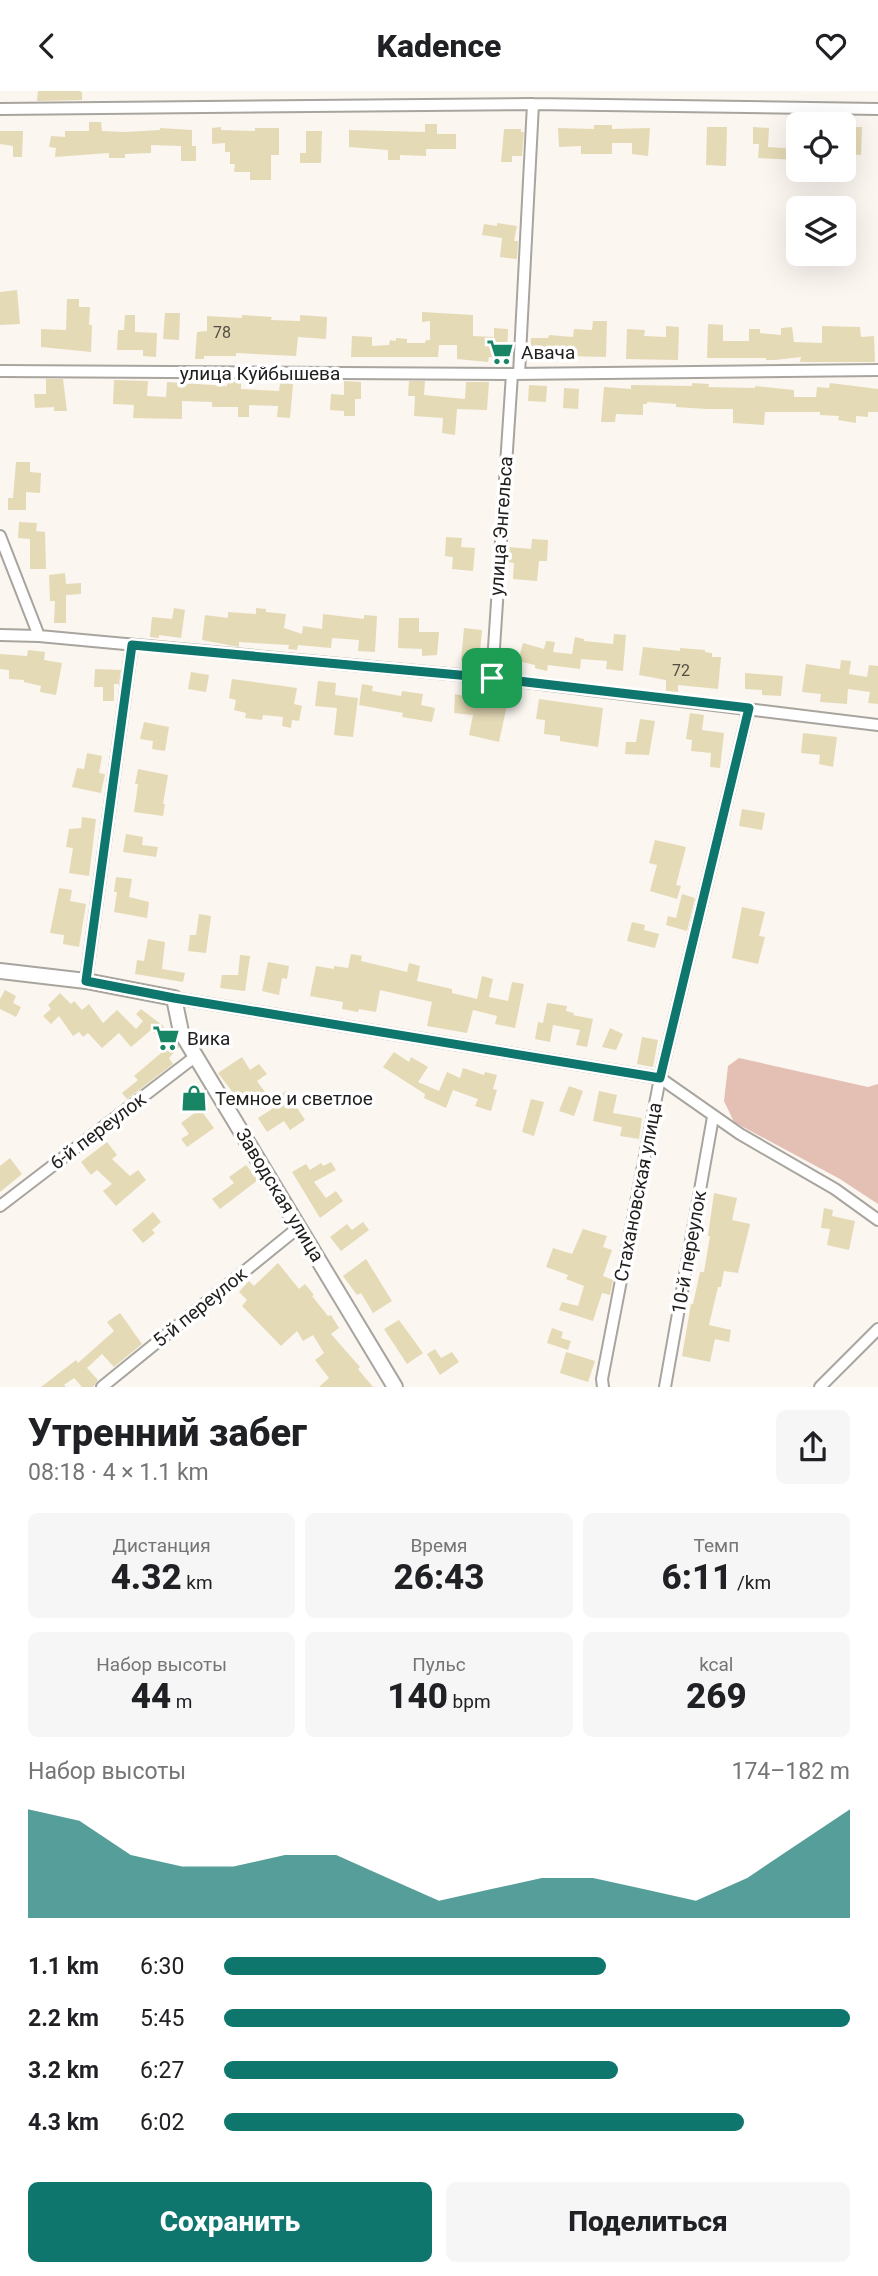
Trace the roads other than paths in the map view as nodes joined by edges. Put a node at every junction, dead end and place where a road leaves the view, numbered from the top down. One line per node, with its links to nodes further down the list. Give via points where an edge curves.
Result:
1 (533, 104): 2 (street); 3 (street); 6 (street)
2 (0, 109)
3 (878, 109)
4 (878, 370): 6 (street, улица Куйбышева)
5 (0, 371): 6 (street, улица Куйбышева)
6 (516, 374): 11 (street, улица Энгельса)
7 (0, 536): 9 (street)
8 (0, 635): 9 (street)
9 (39, 636): 10 (street)
10 (132, 645): 11 (street); 15 (street)
11 (492, 678): 12 (street)
12 (749, 708): 13 (street); 18 (street)
13 (878, 725)
14 (0, 971): 15 (street, Стахановская улица)
15 (86, 981): 16 (street, Стахановская улица)
16 (174, 998): 17 (street, Заводская улица, via 177,1022); 18 (street, Стахановская улица)
17 (196, 1056): 20 (street, 6-й переулок); 22 (street, Заводская улица)
18 (660, 1078): 19 (street); 26 (street, Стахановская улица)
19 (713, 1117): 21 (street, via 835,1189); 27 (street, 10-й переулок)
20 (0, 1206)
21 (878, 1220)
22 (299, 1227): 24 (street, 5-й переулок); 25 (street, Заводская улица)
23 (878, 1329): 28 (street)
24 (102, 1387)
25 (396, 1387)
26 (603, 1387)
27 (665, 1387)
28 (820, 1387)

